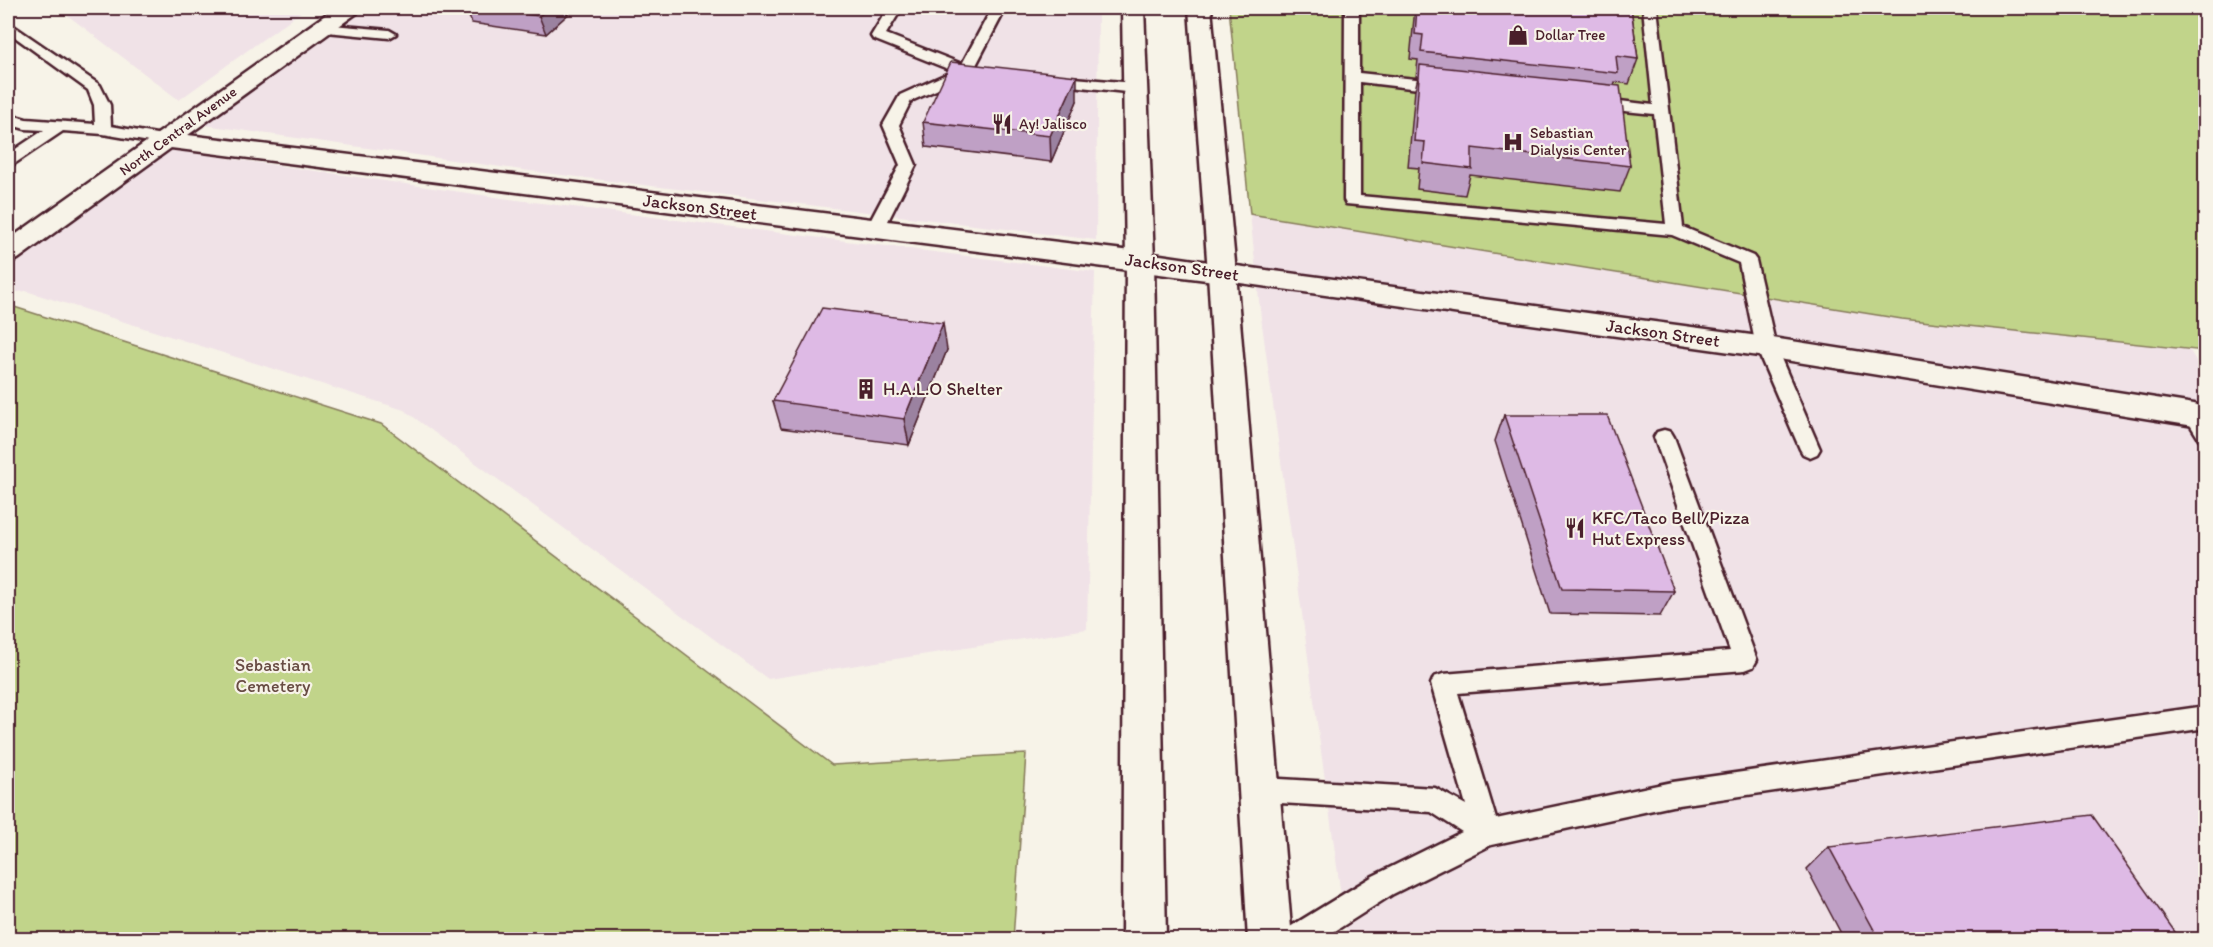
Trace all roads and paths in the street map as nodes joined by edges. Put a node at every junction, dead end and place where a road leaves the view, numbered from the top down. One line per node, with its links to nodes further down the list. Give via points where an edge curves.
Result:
1 (349, 8): 9 (street, North Central Avenue)
2 (896, 8): 11 (lane, via 878,36)
3 (999, 8): 11 (lane)
4 (1133, 8): 15 (street)
5 (1200, 8): 28 (street)
6 (1352, 8): 13 (lane)
7 (1650, 8): 18 (lane)
8 (8, 26): 21 (lane, via 95,88 102,105)
9 (321, 28): 10 (lane); 22 (street, North Central Avenue)
10 (389, 34)
11 (966, 71): 12 (lane); 24 (lane, via 905,98 891,125 908,165)
12 (989, 74)
13 (1353, 77): 16 (lane); 25 (lane, via 1352,200)
14 (1034, 78): 15 (lane)
15 (1135, 88): 27 (street)
16 (1459, 89)
17 (1578, 101): 18 (lane)
18 (1661, 110): 25 (lane)
19 (8, 119): 20 (lane)
20 (59, 128): 21 (lane); 23 (lane)
21 (103, 129): 22 (lane)
22 (167, 140): 24 (street, Jackson Street); 26 (street, North Central Avenue)
23 (8, 161)
24 (875, 229): 27 (street, Jackson Street)
25 (1675, 230): 29 (lane, via 1747,260)
26 (8, 253)
27 (1140, 261): 28 (street, Jackson Street); 36 (street)
28 (1222, 273): 29 (street, Jackson Street); 34 (street)
29 (1766, 347): 30 (street, Jackson Street); 32 (lane)
30 (2200, 424)
31 (1664, 437): 35 (lane, via 1745,660 1443,684)
32 (1810, 449)
33 (2205, 717): 35 (lane, via 1672,794)
34 (1262, 790): 35 (lane, via 1435,800); 37 (street)
35 (1487, 833): 38 (lane, via 1383,885)
36 (1144, 939)
37 (1270, 939)
38 (1295, 939)

